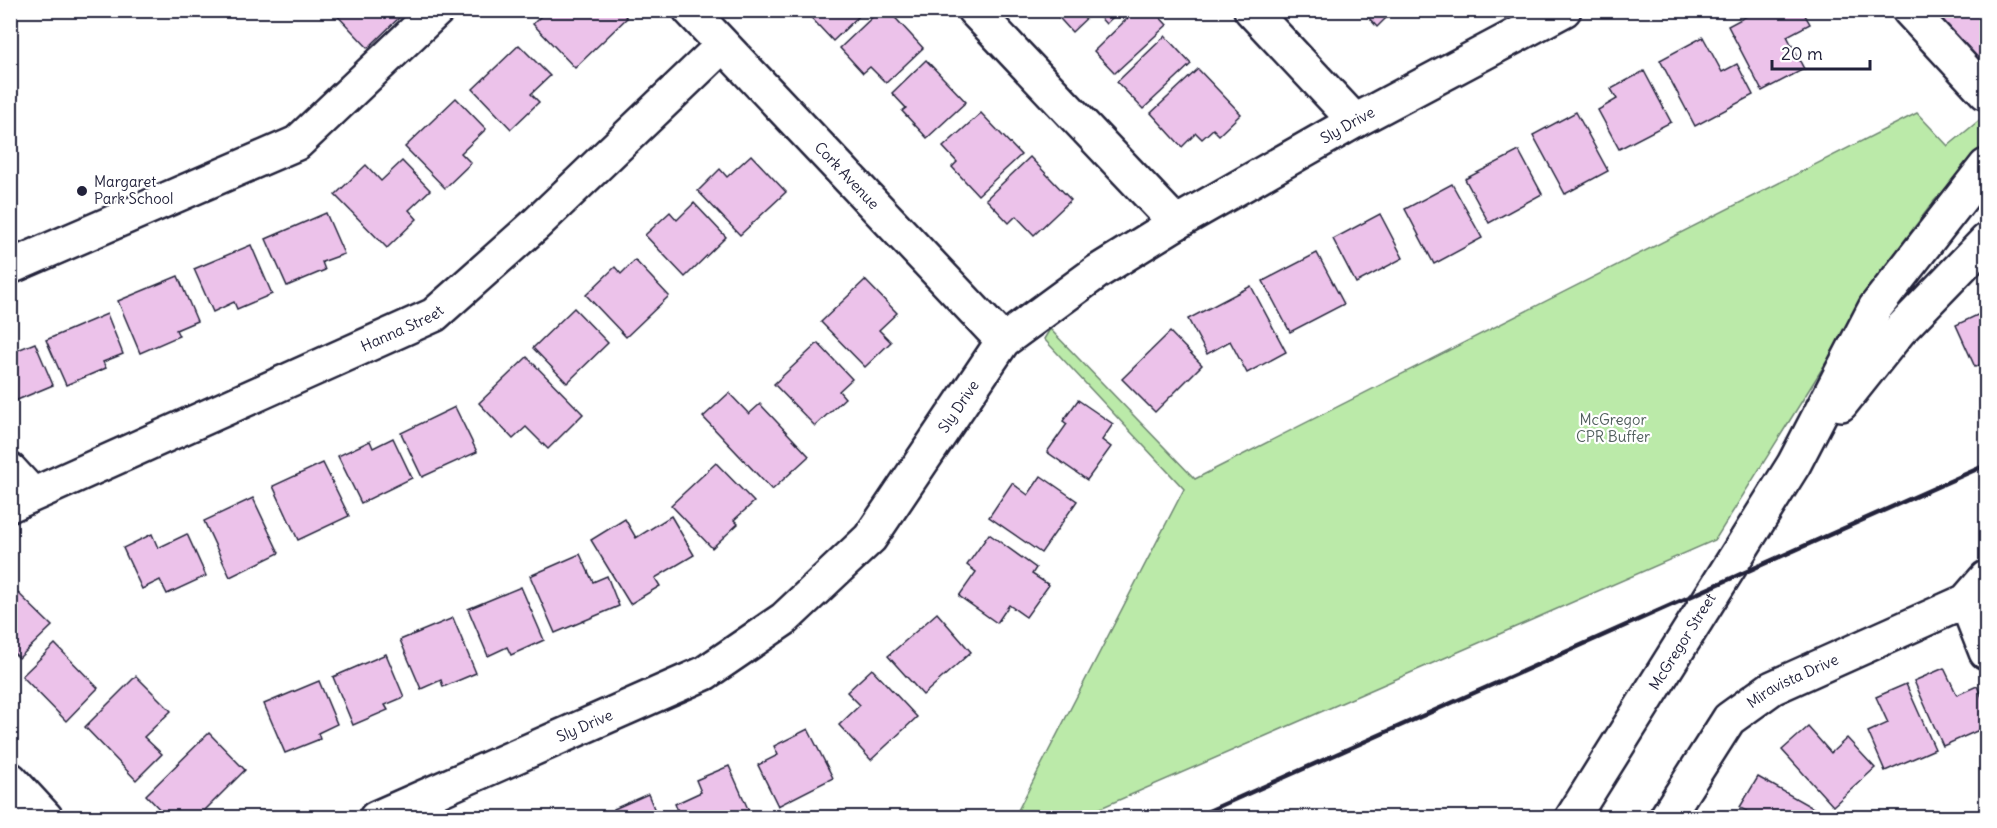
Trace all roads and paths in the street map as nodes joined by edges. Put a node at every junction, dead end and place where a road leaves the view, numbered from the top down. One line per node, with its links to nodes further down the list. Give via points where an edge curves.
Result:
1 (437, 10): 13 (street, via 297,143)
2 (690, 10): 7 (street, Cork Avenue)
3 (974, 10): 11 (street)
4 (1251, 10): 9 (street)
5 (1564, 10): 9 (street, Sly Drive)
6 (1909, 10): 8 (street)
7 (722, 46): 14 (street, Cork Avenue); 16 (street, Hanna Street, via 534,226 434,315)
8 (1986, 93)
9 (1355, 121): 11 (street, Sly Drive)
10 (1986, 166): 15 (street, McGregor Street, via 1875,308)
11 (1176, 224): 14 (street, Sly Drive, via 1097,272)
12 (1986, 241): 15 (street, McGregor Street, via 1900,330)
13 (10, 267)
14 (1003, 341): 21 (street, Sly Drive, via 870,538 784,619 705,673)
15 (1794, 464): 22 (street, McGregor Street)
16 (18, 490)
17 (1976, 589): 18 (street, Miravista Drive); 23 (street, Miravista Drive, via 1772,688 1729,719)
18 (1986, 652)
19 (10, 779): 20 (street)
20 (46, 818)
21 (376, 818)
22 (1572, 818)
23 (1666, 818)

